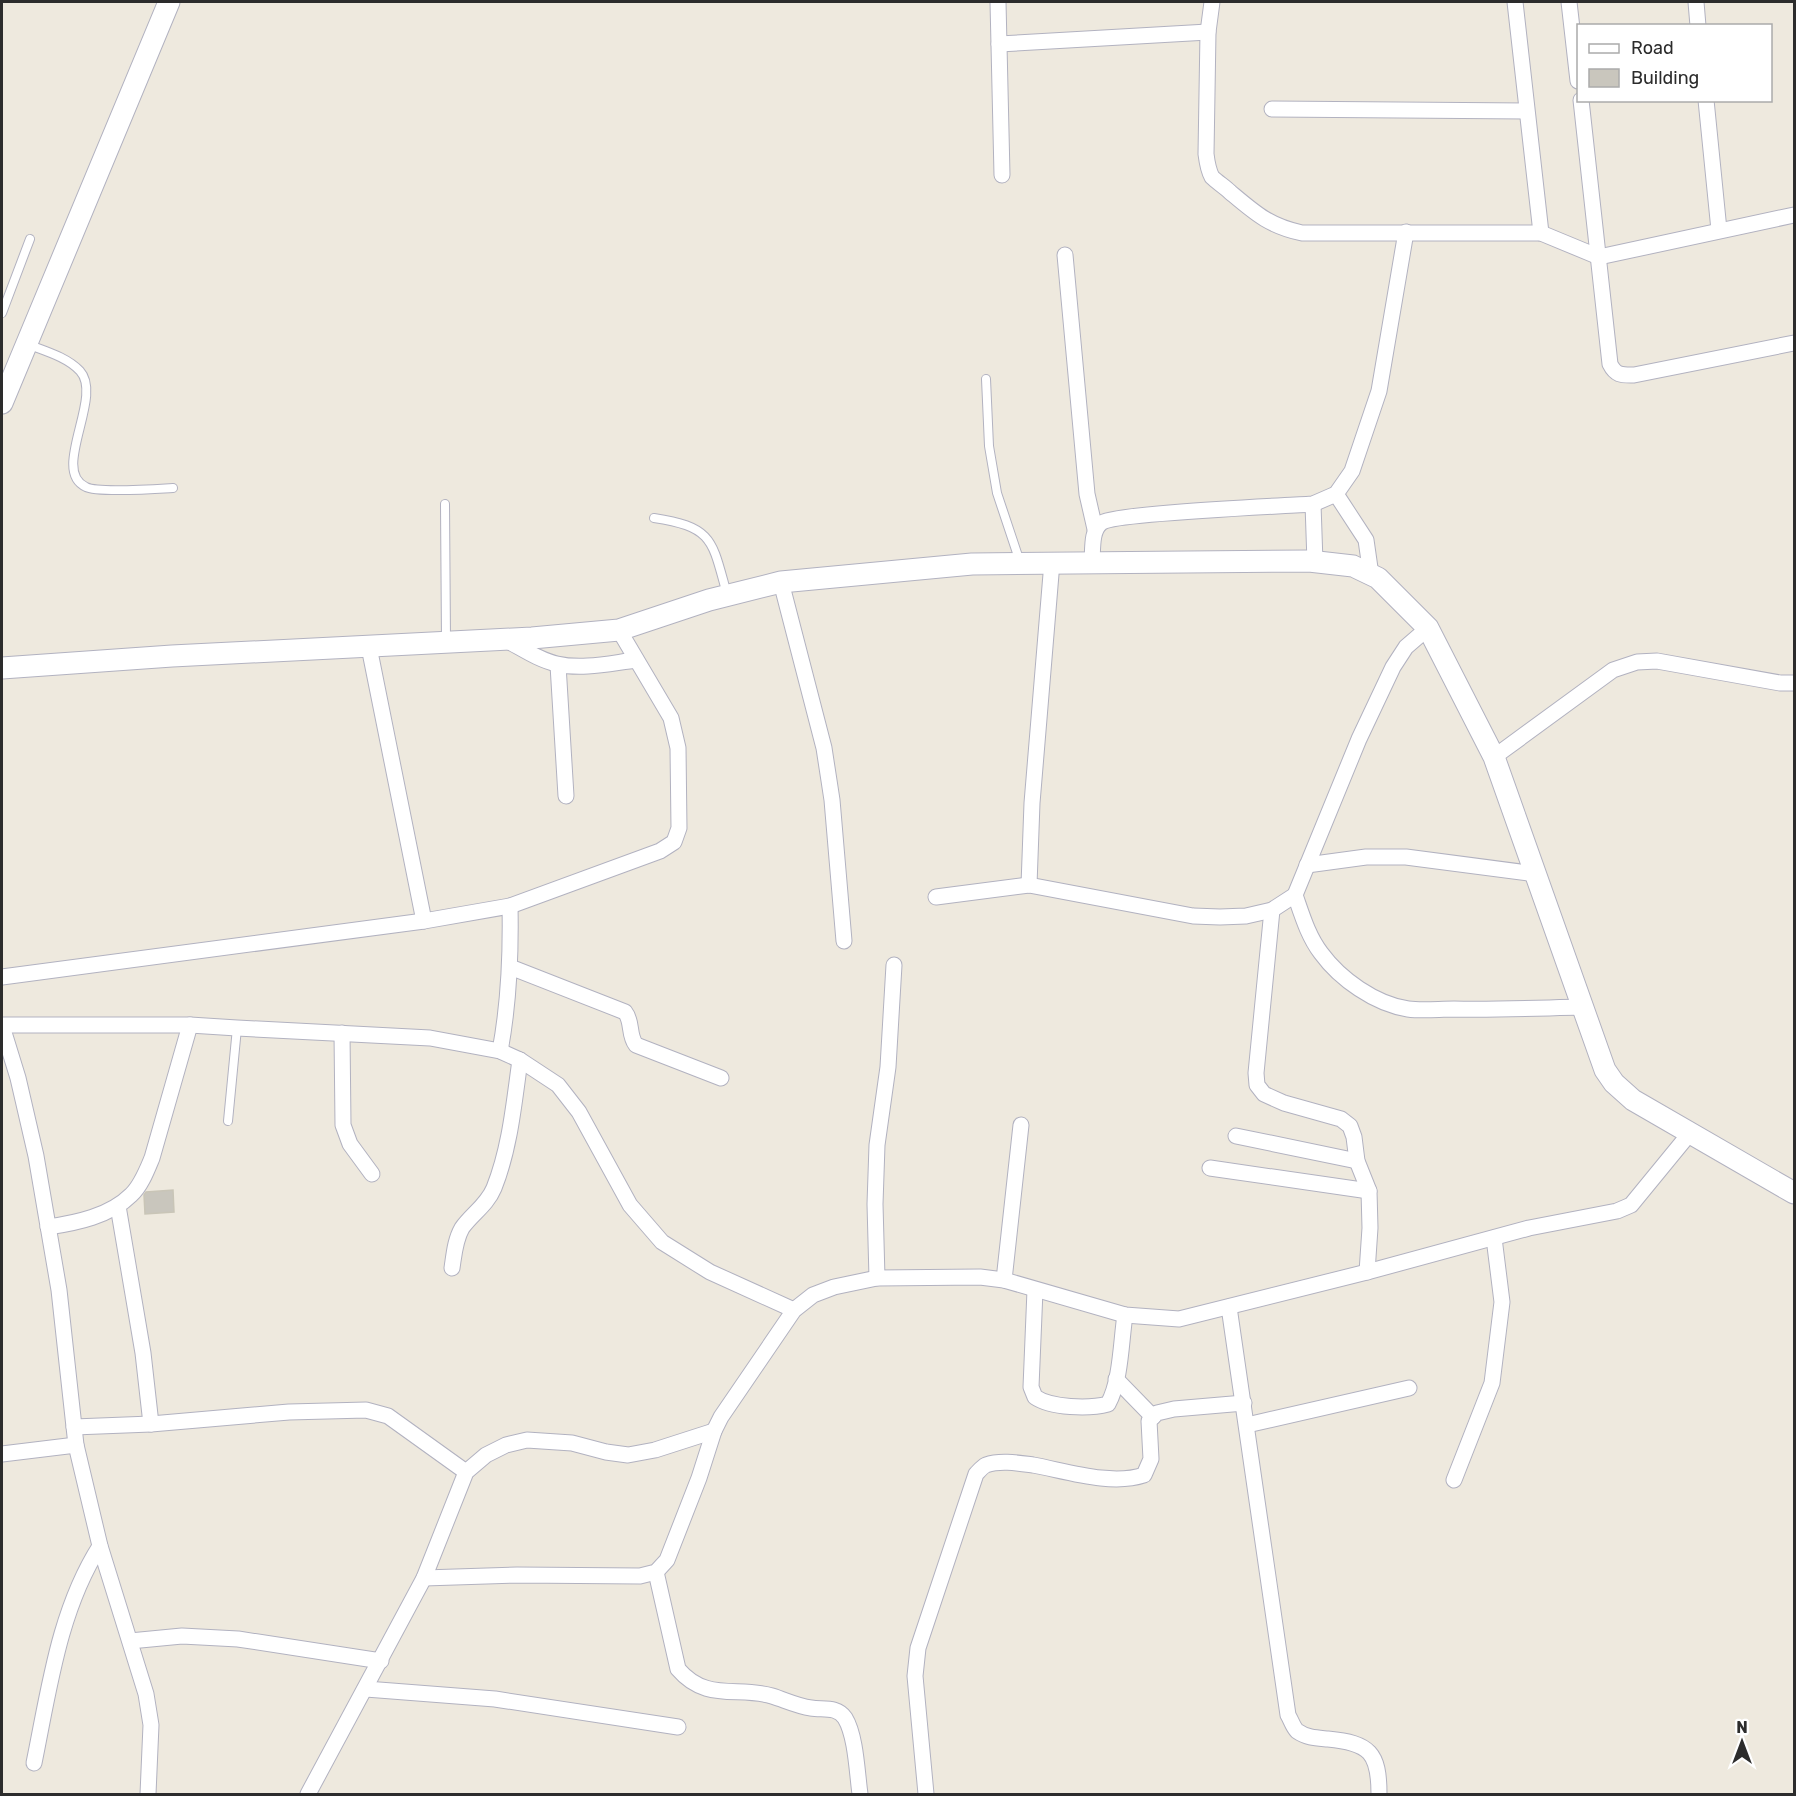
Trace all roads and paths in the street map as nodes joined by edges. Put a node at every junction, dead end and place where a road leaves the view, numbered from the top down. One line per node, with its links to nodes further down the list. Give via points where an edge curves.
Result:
1 (169, 2): 24 (street)
2 (998, 2): 9 (street)
3 (1212, 2): 8 (street)
4 (1515, 2): 14 (street)
5 (1569, 2): 10 (street)
6 (1696, 2): 7 (street)
7 (1698, 24)
8 (1208, 32): 9 (street); 18 (street, via 1206,154 1212,177 1268,222 1284,229 1302,233)
9 (999, 44): 15 (street)
10 (1577, 72)
11 (1581, 102): 22 (street)
12 (1706, 102): 17 (street)
13 (1272, 109): 14 (street)
14 (1526, 111): 19 (street)
15 (1002, 175)
16 (1794, 215): 17 (street)
17 (1719, 230): 22 (street)
18 (1406, 232): 19 (street); 29 (street, via 1379,391 1352,471)
19 (1541, 233): 22 (street)
20 (30, 239): 23 (lane)
21 (1065, 255): 33 (street, via 1083,451)
22 (1599, 257): 25 (street, via 1614,372 1634,375)
23 (2, 313)
24 (26, 343): 27 (street); 28 (lane, via 67,361 81,372 86,384 73,463 76,480 86,488)
25 (1794, 343)
26 (986, 379): 37 (lane, via 988,446 997,493)
27 (2, 403)
28 (173, 489)
29 (1336, 494): 31 (street); 38 (street, via 1366,540)
30 (445, 504): 44 (lane)
31 (1313, 504): 33 (street, via 1120,518 1103,521); 36 (street)
32 (654, 518): 40 (lane, via 697,529 713,545)
33 (1095, 529): 35 (street)
34 (1052, 562): 35 (street); 37 (street); 54 (street)
35 (1092, 562): 36 (street)
36 (1315, 562): 38 (street, via 1353,566)
37 (1020, 563): 39 (street)
38 (1371, 575): 41 (street)
39 (781, 582): 40 (street); 60 (street, via 824,748)
40 (727, 596): 42 (street)
41 (1428, 628): 50 (street); 52 (street, via 1406,647 1393,667)
42 (619, 630): 43 (street); 46 (street)
43 (506, 640): 44 (street); 47 (street, via 540,659)
44 (446, 643): 45 (street)
45 (369, 647): 48 (street); 59 (street)
46 (636, 660): 47 (street); 57 (street, via 671,718 678,747 678,828 674,842 660,851)
47 (558, 664): 51 (street)
48 (2, 668)
49 (1794, 683): 50 (street, via 1657,661 1637,662 1613,669)
50 (1494, 757): 53 (street)
51 (566, 796)
52 (1307, 865): 53 (street, via 1366,857 1406,857); 55 (street)
53 (1536, 874): 64 (street)
54 (1029, 885): 56 (street); 58 (street, via 1193,916 1246,916)
55 (1295, 895): 58 (street); 64 (street, via 1309,935 1335,970 1382,1001 1408,1009)
56 (936, 897)
57 (510, 906): 59 (street); 62 (street)
58 (1272, 910): 78 (street, via 1257,1085 1264,1094 1284,1103 1341,1119 1350,1126)
59 (424, 921): 63 (street)
60 (844, 941)
61 (894, 965): 88 (street, via 888,1067 877,1145)
62 (510, 966): 69 (street); 72 (street, via 625,1012 636,1044)
63 (2, 977)
64 (1582, 1007): 76 (street, via 1605,1070 1614,1083 1632,1100)
65 (190, 1025): 66 (street); 67 (street); 83 (street, via 152,1158 132,1194)
66 (2, 1026): 71 (street)
67 (237, 1028): 68 (street); 74 (lane)
68 (342, 1033): 69 (street, via 430,1038); 80 (street, via 343,1125 350,1144)
69 (500, 1051): 70 (street)
70 (520, 1060): 86 (street, via 507,1141 494,1189 457,1238); 92 (street, via 558,1085 579,1113 630,1205 662,1242 710,1272)
71 (18, 1078): 73 (street); 84 (street)
72 (721, 1078)
73 (2, 1080)
74 (228, 1121)
75 (1021, 1125): 89 (street)
76 (1690, 1133): 82 (street); 85 (street, via 1630,1205)
77 (1236, 1136): 78 (street)
78 (1357, 1161): 81 (street)
79 (1210, 1168): 81 (street)
80 (372, 1174)
81 (1369, 1191): 87 (street)
82 (1794, 1193)
83 (118, 1206): 84 (street, via 76,1223); 98 (street)
84 (48, 1227): 100 (street)
85 (1494, 1238): 87 (street); 106 (street, via 1502,1302 1492,1383)
86 (452, 1269)
87 (1367, 1272): 91 (street)
88 (877, 1278): 89 (street, via 947,1276); 92 (street, via 813,1295)
89 (1004, 1280): 90 (street)
90 (1035, 1290): 93 (street); 94 (street, via 1031,1387 1035,1397 1051,1404 1096,1407 1108,1404)
91 (1229, 1307): 93 (street, via 1179,1318); 96 (street)
92 (794, 1310): 101 (street)
93 (1125, 1315): 94 (street)
94 (1116, 1379): 97 (street)
95 (1409, 1388): 99 (street)
96 (1244, 1403): 97 (street, via 1174,1409); 99 (street)
97 (1153, 1417): 118 (street, via 1149,1421 1151,1459 1144,1475 1131,1480 1017,1462 997,1462 976,1474 918,1648 915,1676)
98 (151, 1424): 100 (street); 105 (street, via 289,1412 366,1410 388,1416)
99 (1247, 1425): 119 (street, via 1288,1715 1296,1730 1311,1738 1366,1748 1375,1758)
100 (74, 1427): 102 (street)
101 (714, 1431): 105 (street, via 628,1455 572,1443 527,1440 486,1455); 108 (street, via 683,1523 667,1560)
102 (76, 1445): 103 (street); 107 (street)
103 (2, 1454): 104 (street)
104 (2, 1459)
105 (466, 1472): 109 (street)
106 (1454, 1480)
107 (100, 1546): 110 (street); 114 (street, via 76,1589 64,1626)
108 (656, 1572): 109 (street, via 640,1576); 117 (street, via 678,1669 688,1681 712,1690 772,1696 813,1709 837,1710 845,1717 851,1733)
109 (424, 1578): 111 (street)
110 (130, 1641): 111 (street, via 182,1636 238,1639); 115 (street, via 151,1725)
111 (381, 1661): 112 (street)
112 (366, 1689): 113 (street, via 495,1699); 116 (street)
113 (678, 1727)
114 (34, 1763)
115 (148, 1794)
116 (308, 1794)
117 (860, 1794)
118 (926, 1794)
119 (1379, 1794)

